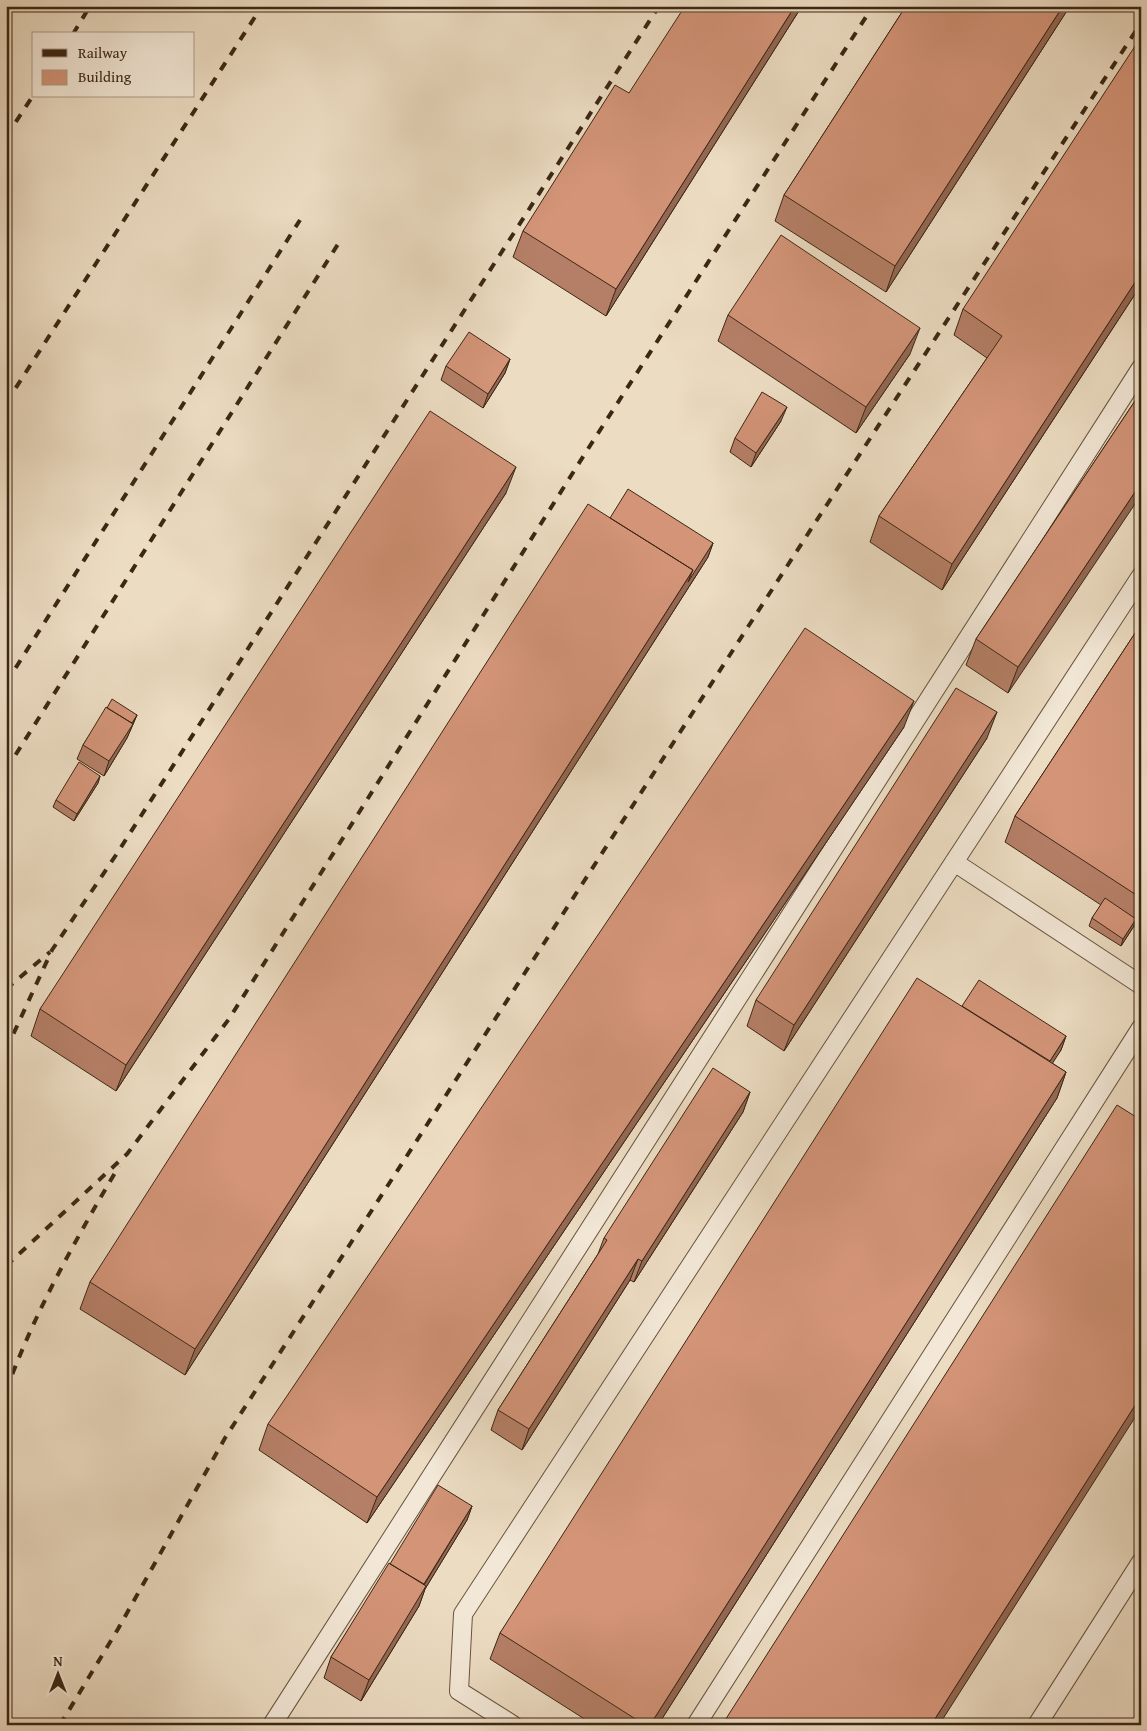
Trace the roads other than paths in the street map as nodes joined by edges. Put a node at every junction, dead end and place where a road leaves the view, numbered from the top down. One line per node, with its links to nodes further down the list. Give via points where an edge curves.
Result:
1 (1141, 368): 7 (lane)
2 (1141, 576): 3 (lane)
3 (954, 862): 4 (lane); 8 (lane, via 463,1614 460,1691)
4 (1141, 985)
5 (1141, 1028): 9 (lane)
6 (1141, 1562): 10 (lane)
7 (272, 1725)
8 (513, 1725)
9 (696, 1725)
10 (1037, 1725)

